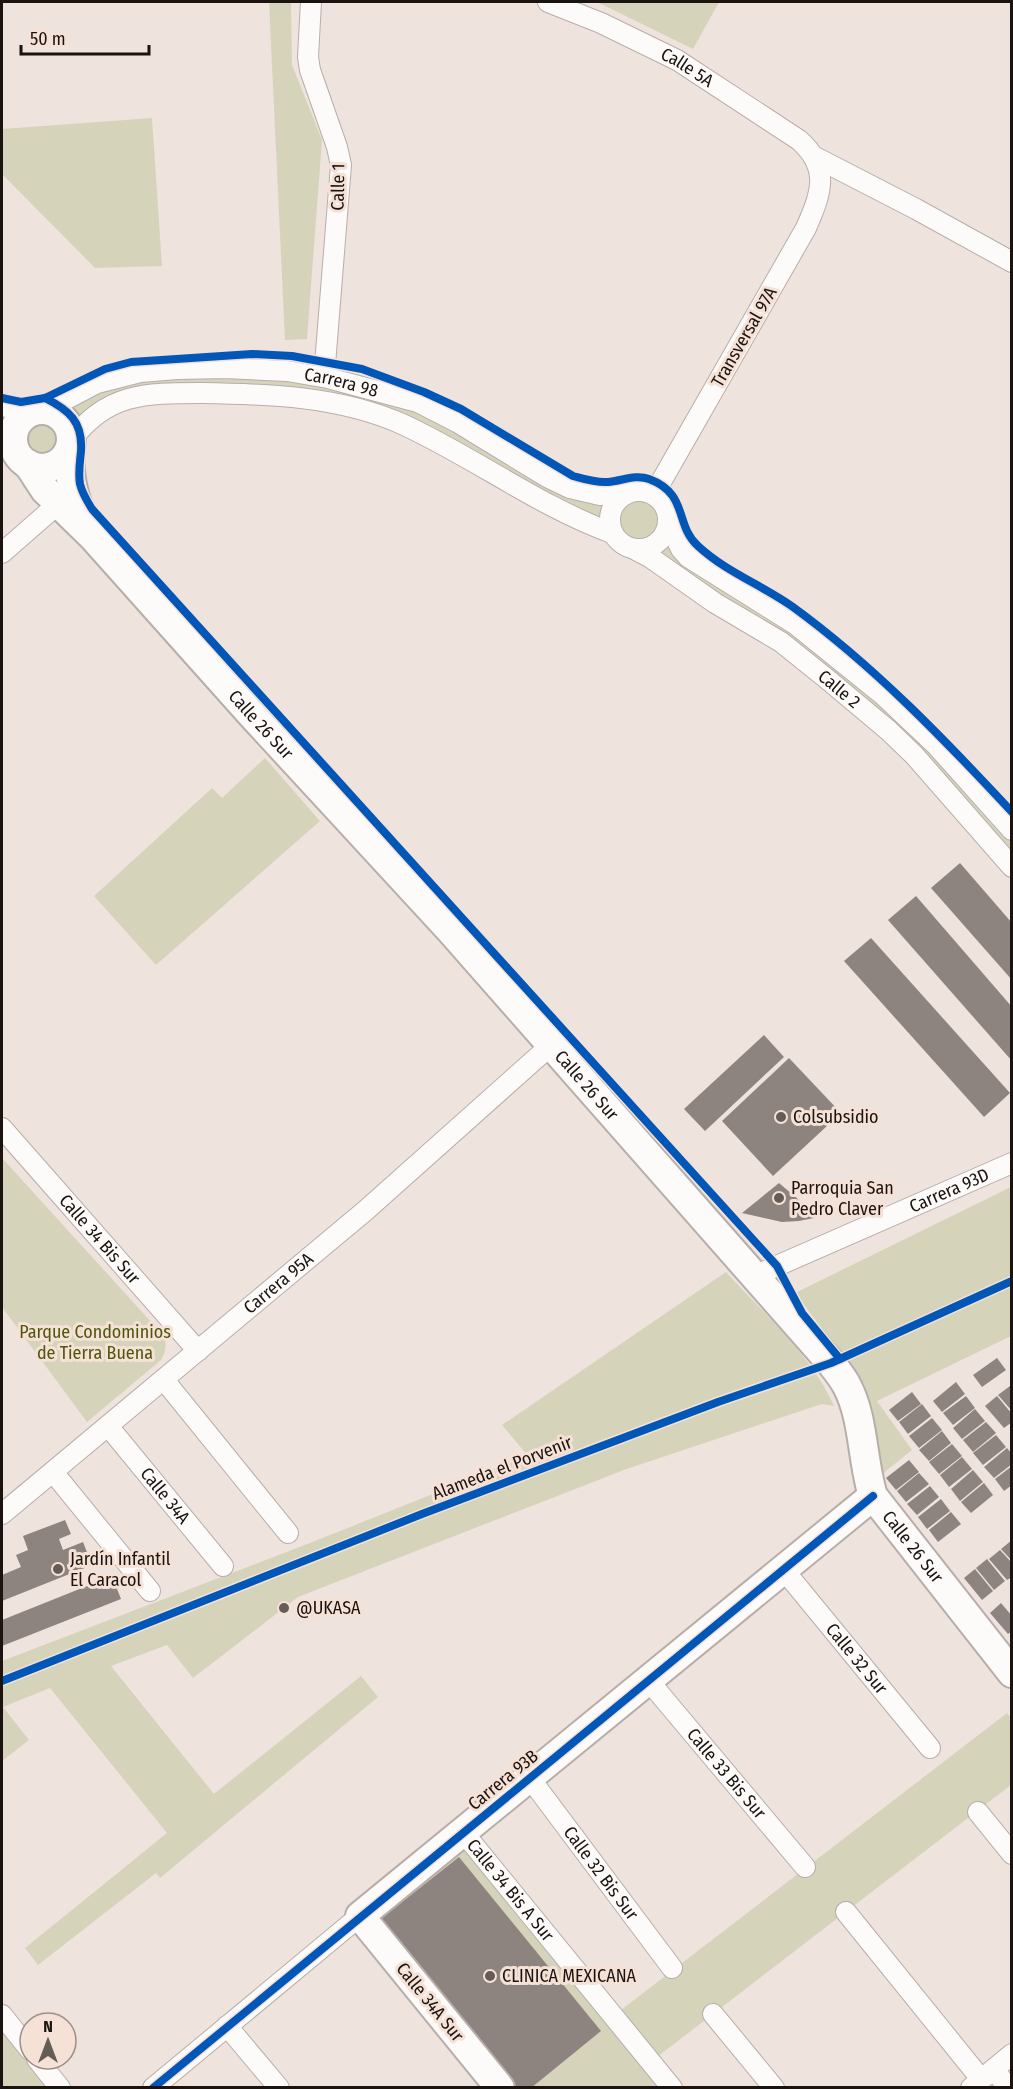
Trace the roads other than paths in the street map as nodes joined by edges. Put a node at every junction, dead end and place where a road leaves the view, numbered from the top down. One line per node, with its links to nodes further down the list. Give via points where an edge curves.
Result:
1 (311, 2): 5 (street, Calle 1, via 310,70 340,165)
2 (548, 2): 3 (street, Calle 5A, via 678,60 799,140)
3 (818, 166): 4 (street, Calle 5A, via 916,208); 11 (street, Transversal 97A, via 818,201 806,228)
4 (1011, 262)
5 (324, 377): 7 (street, Carrera 98, via 225,368 140,372 98,383); 10 (street, Carrera 98, via 392,394 438,411 570,488 600,495)
6 (2, 406): 7 (street)
7 (35, 411): 8 (street, via 47,410 62,418 71,433); 9 (street, via 16,426)
8 (70, 446): 9 (street, via 65,457 52,466 36,467); 14 (street, Carrera 98, via 93,415 108,405 182,393 277,394 360,409 400,423 580,521); 15 (street, Calle 26 Sur, via 71,488)
9 (16, 452): 12 (street, Calle 26 Sur)
10 (626, 494): 11 (street, via 640,491); 14 (street, via 610,515)
11 (654, 495): 13 (street, via 666,507)
12 (58, 504): 15 (street, Calle 26 Sur); 17 (street)
13 (669, 524): 16 (street, via 661,541); 18 (street, Calle 2, via 688,557 795,624 910,718)
14 (612, 532): 16 (street)
15 (93, 537): 20 (street, Calle 26 Sur)
16 (634, 549): 19 (street, Calle 2, via 773,637 836,686 914,755)
17 (2, 553)
18 (1011, 830)
19 (1011, 867)
20 (550, 1046): 23 (street, Calle 26 Sur); 24 (street, Carrera 95A, via 365,1211)
21 (2, 1128): 24 (street, Calle 34 Bis Sur)
22 (1011, 1163): 23 (street, Carrera 93D)
23 (754, 1276): 28 (street, Calle 26 Sur, via 847,1386)
24 (198, 1352): 25 (street, Carrera 95A)
25 (164, 1380): 26 (street, Carrera 95A); 30 (street)
26 (108, 1426): 27 (street, Carrera 95A); 31 (street, Calle 34A)
27 (53, 1472): 29 (street, Carrera 95A); 33 (street)
28 (873, 1496): 32 (street, Carrera 93B); 34 (street, Calle 26 Sur)
29 (2, 1514)
30 (288, 1533)
31 (223, 1566)
32 (783, 1569): 35 (street, Carrera 93B); 36 (street, Calle 32 Sur)
33 (150, 1591)
34 (1011, 1673)
35 (648, 1680): 37 (street, Carrera 93B); 41 (street, Calle 33 Bis Sur)
36 (930, 1748)
37 (529, 1778): 39 (street, Carrera 93B); 44 (street, Calle 32 Bis Sur)
38 (978, 1812): 40 (street)
39 (463, 1832): 43 (street, Carrera 93B); 56 (street, Calle 34 Bis A Sur)
40 (1011, 1854)
41 (805, 1867)
42 (846, 1912): 51 (street)
43 (360, 1916): 47 (street, Carrera 93B); 55 (street, Calle 34A Sur)
44 (672, 1968)
45 (2, 2014): 48 (street)
46 (712, 2014): 57 (street)
47 (227, 2026): 53 (street, Carrera 93B); 54 (street)
48 (18, 2035)
49 (1011, 2054): 51 (street)
50 (47, 2071): 52 (street)
51 (982, 2078): 58 (street)
52 (60, 2088)
53 (153, 2088)
54 (279, 2088)
55 (500, 2088)
56 (672, 2088)
57 (774, 2088)
58 (1008, 2088)

